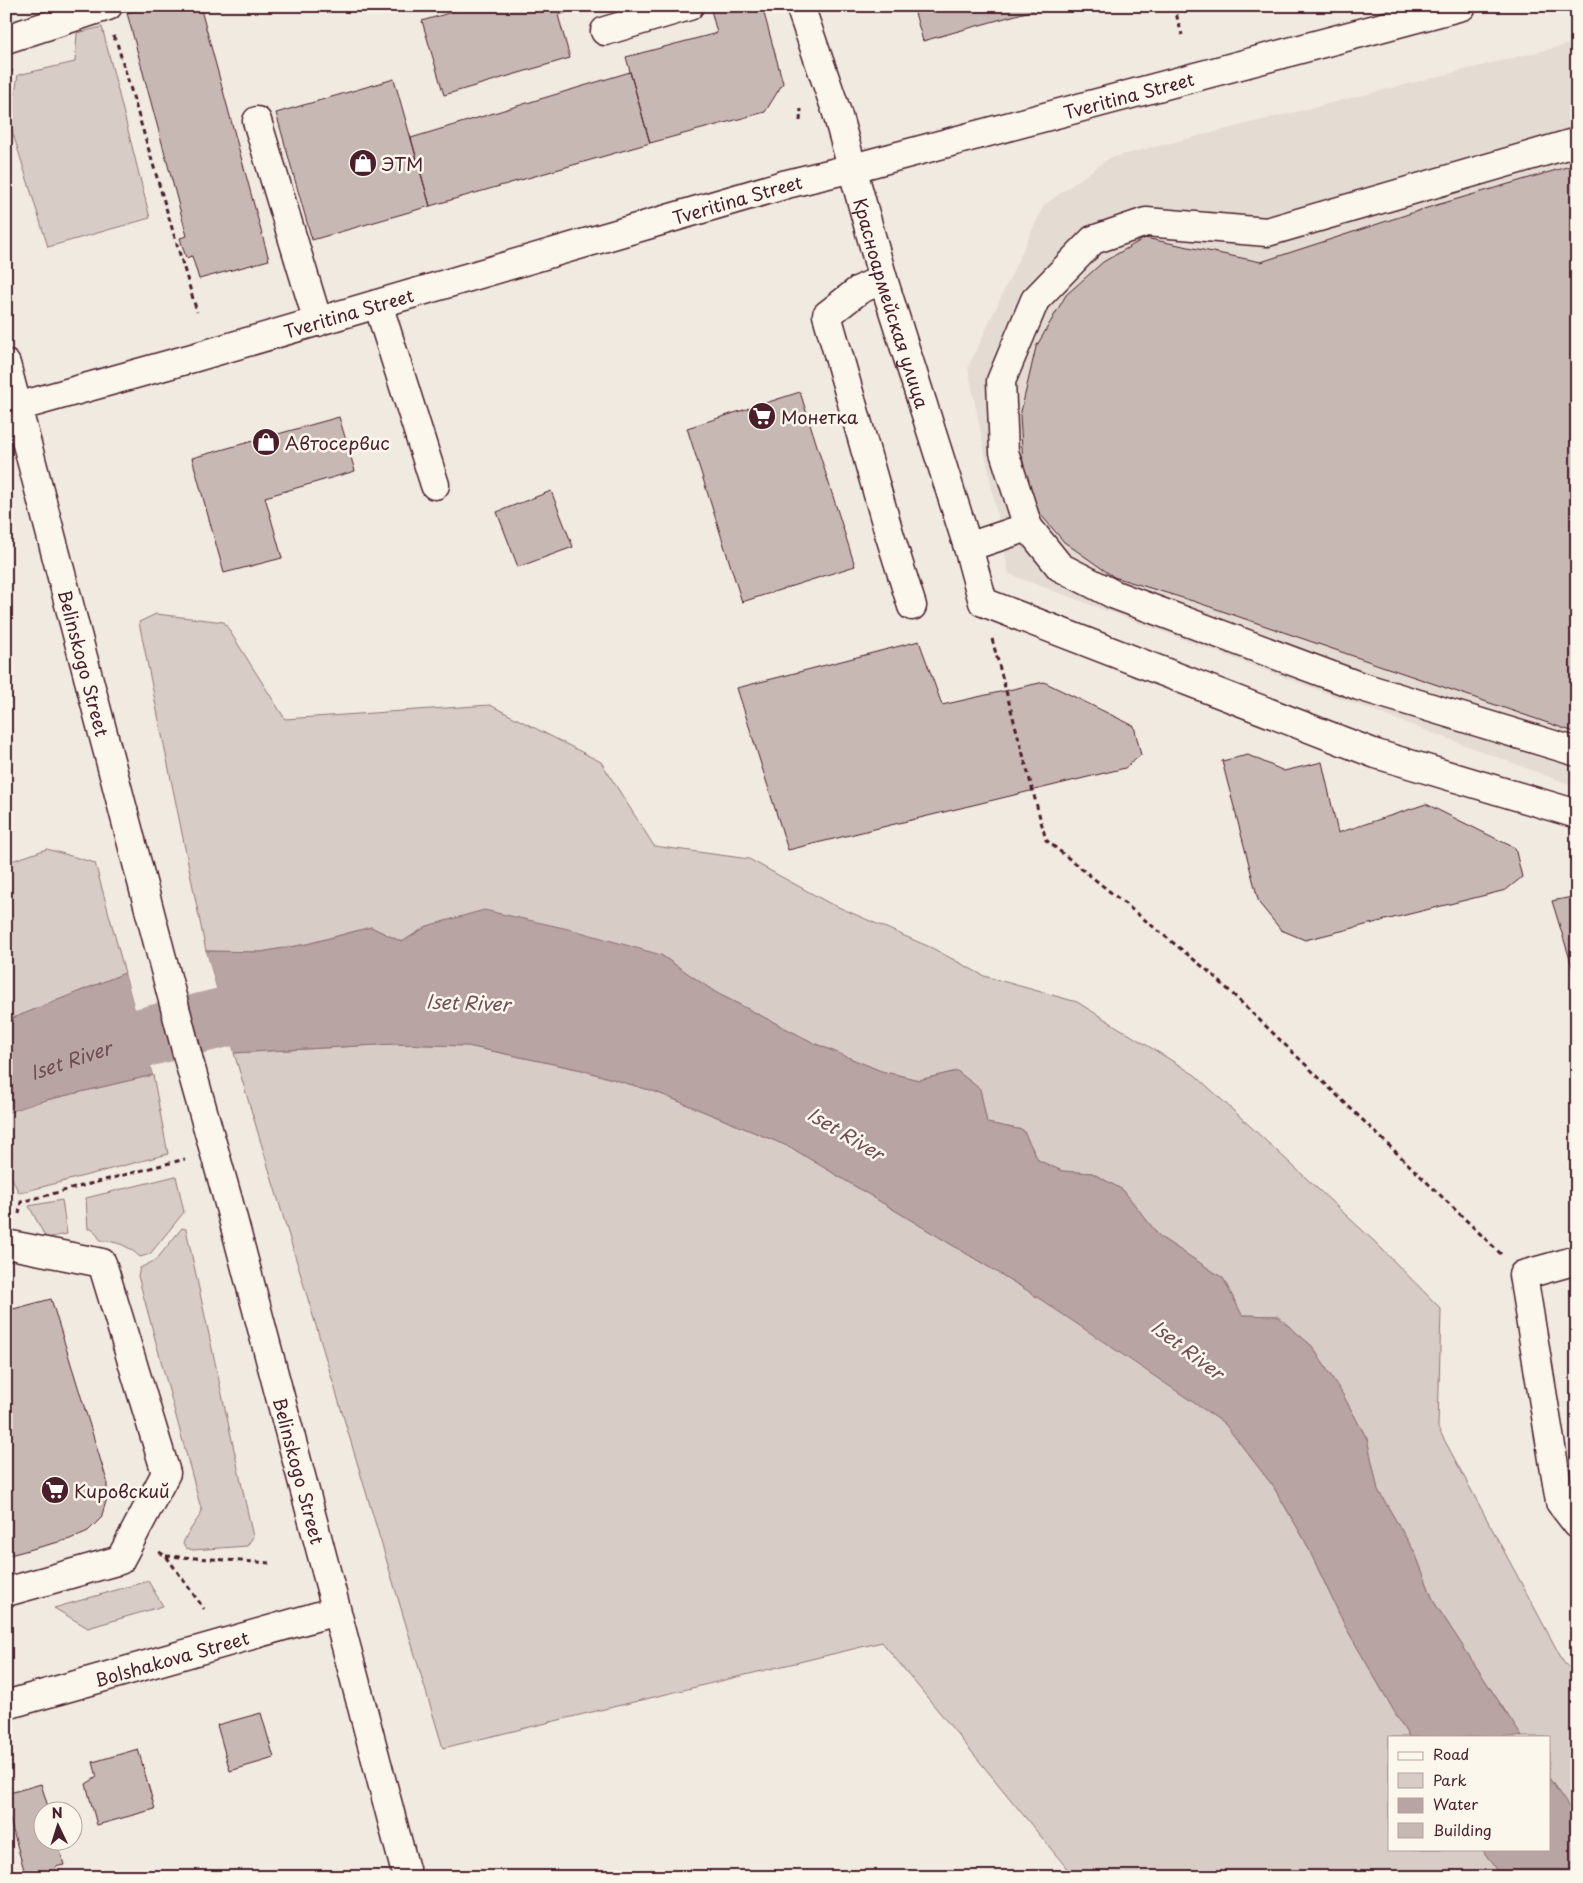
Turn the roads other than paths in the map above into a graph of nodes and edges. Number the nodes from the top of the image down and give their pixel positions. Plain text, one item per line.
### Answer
1 (690, 6) edge
2 (800, 6) edge
3 (1462, 6) edge
4 (103, 8) edge
5 (605, 32) dead end
6 (6, 39) edge
7 (257, 121) dead end
8 (1577, 142) edge
9 (853, 168) junction
10 (883, 279) junction
11 (378, 304) junction
12 (318, 322) junction
13 (6, 364) edge
14 (12, 408) edge
15 (435, 485) dead end
16 (1028, 527) junction
17 (968, 547) junction
18 (912, 606) dead end
19 (1577, 752) edge
20 (1577, 814) edge
21 (9, 1246) edge
22 (1577, 1260) edge
23 (1577, 1524) edge
24 (6, 1592) edge
25 (336, 1611) junction
26 (6, 1705) edge
27 (408, 1877) edge

1 - 5 street
2 - 9 street, Красноармейская улица
3 - 9 street, Tveritina Street
4 - 6 street
7 - 12 street
8 - 16 street
9 - 10 street, Красноармейская улица
9 - 11 street, Tveritina Street
10 - 17 street, Красноармейская улица
10 - 18 street
11 - 12 street, Tveritina Street
11 - 15 street
12 - 14 street, Tveritina Street
13 - 14 street, Belinskogo Street
14 - 25 street, Belinskogo Street
16 - 17 street
16 - 19 street
17 - 20 street, Красноармейская улица
21 - 24 street
22 - 23 street
25 - 26 street, Bolshakova Street
25 - 27 street, Belinskogo Street

